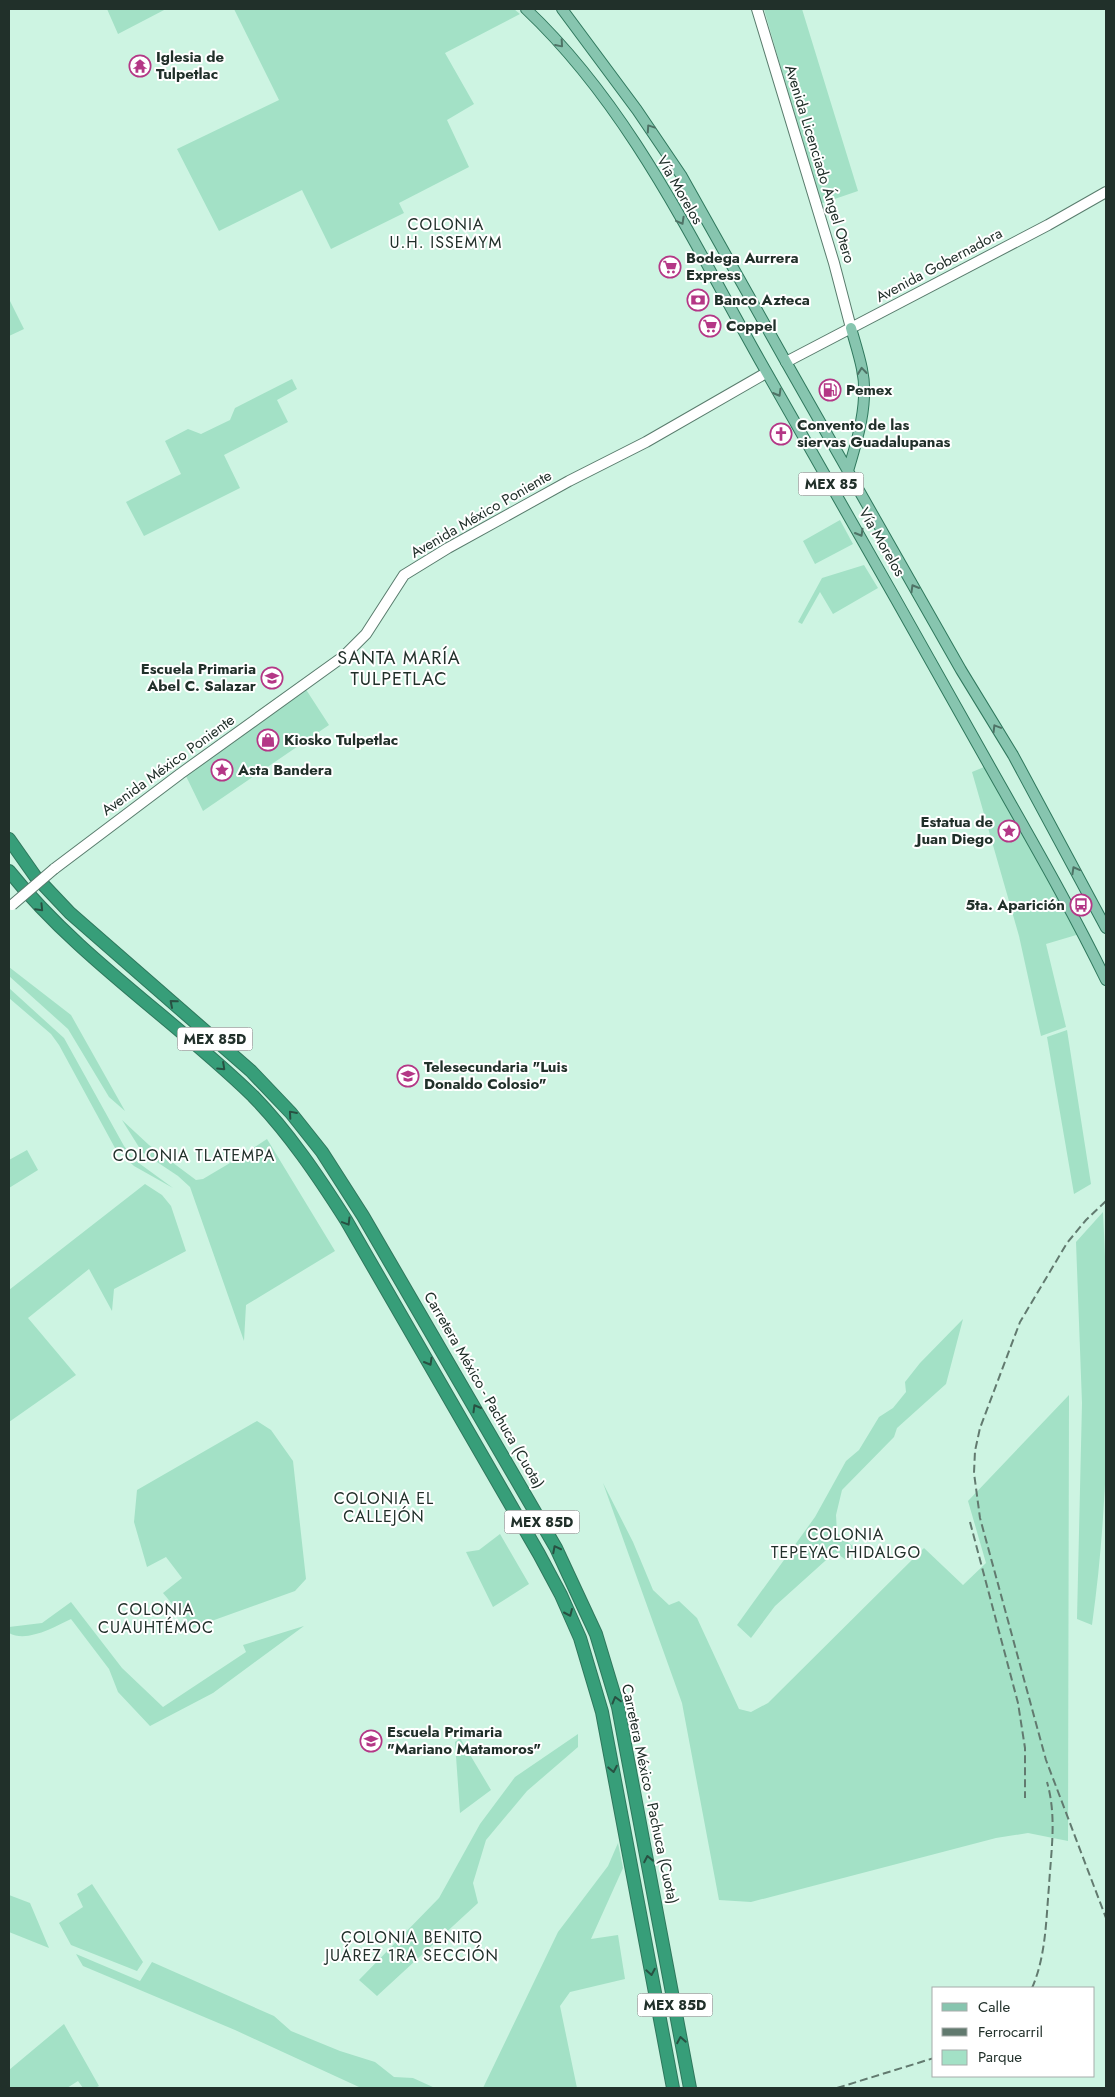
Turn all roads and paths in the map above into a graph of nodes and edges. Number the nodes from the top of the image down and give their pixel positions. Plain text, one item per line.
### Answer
1 (526, 9) edge
2 (562, 9) edge
3 (757, 9) edge
4 (1106, 192) edge
5 (851, 328) junction
6 (786, 362) junction
7 (766, 372) junction
8 (848, 470) junction
9 (9, 839) edge
10 (9, 871) edge
11 (12, 905) dead end
12 (1106, 928) edge
13 (1106, 980) edge
14 (673, 2088) edge
15 (690, 2088) edge

1 -> 7 main road, Vía Morelos / MEX 85
6 -> 2 main road, Vía Morelos / MEX 85
3 - 5 main road, Avenida Licenciado Ángel Otero
4 - 5 main road, Avenida Gobernadora
5 - 6 main road, Avenida Gobernadora
8 -> 5 main road
6 - 8 main road, Vía Morelos / MEX 85
7 - 11 main road, Avenida México Poniente, bridge
7 -> 13 main road, Vía Morelos / MEX 85
12 -> 8 main road, Vía Morelos / MEX 85
15 -> 9 highway, Carretera México - Pachuca (Cuota) / MEX 85D
10 -> 14 highway, Carretera México - Pachuca (Cuota) / MEX 85D

